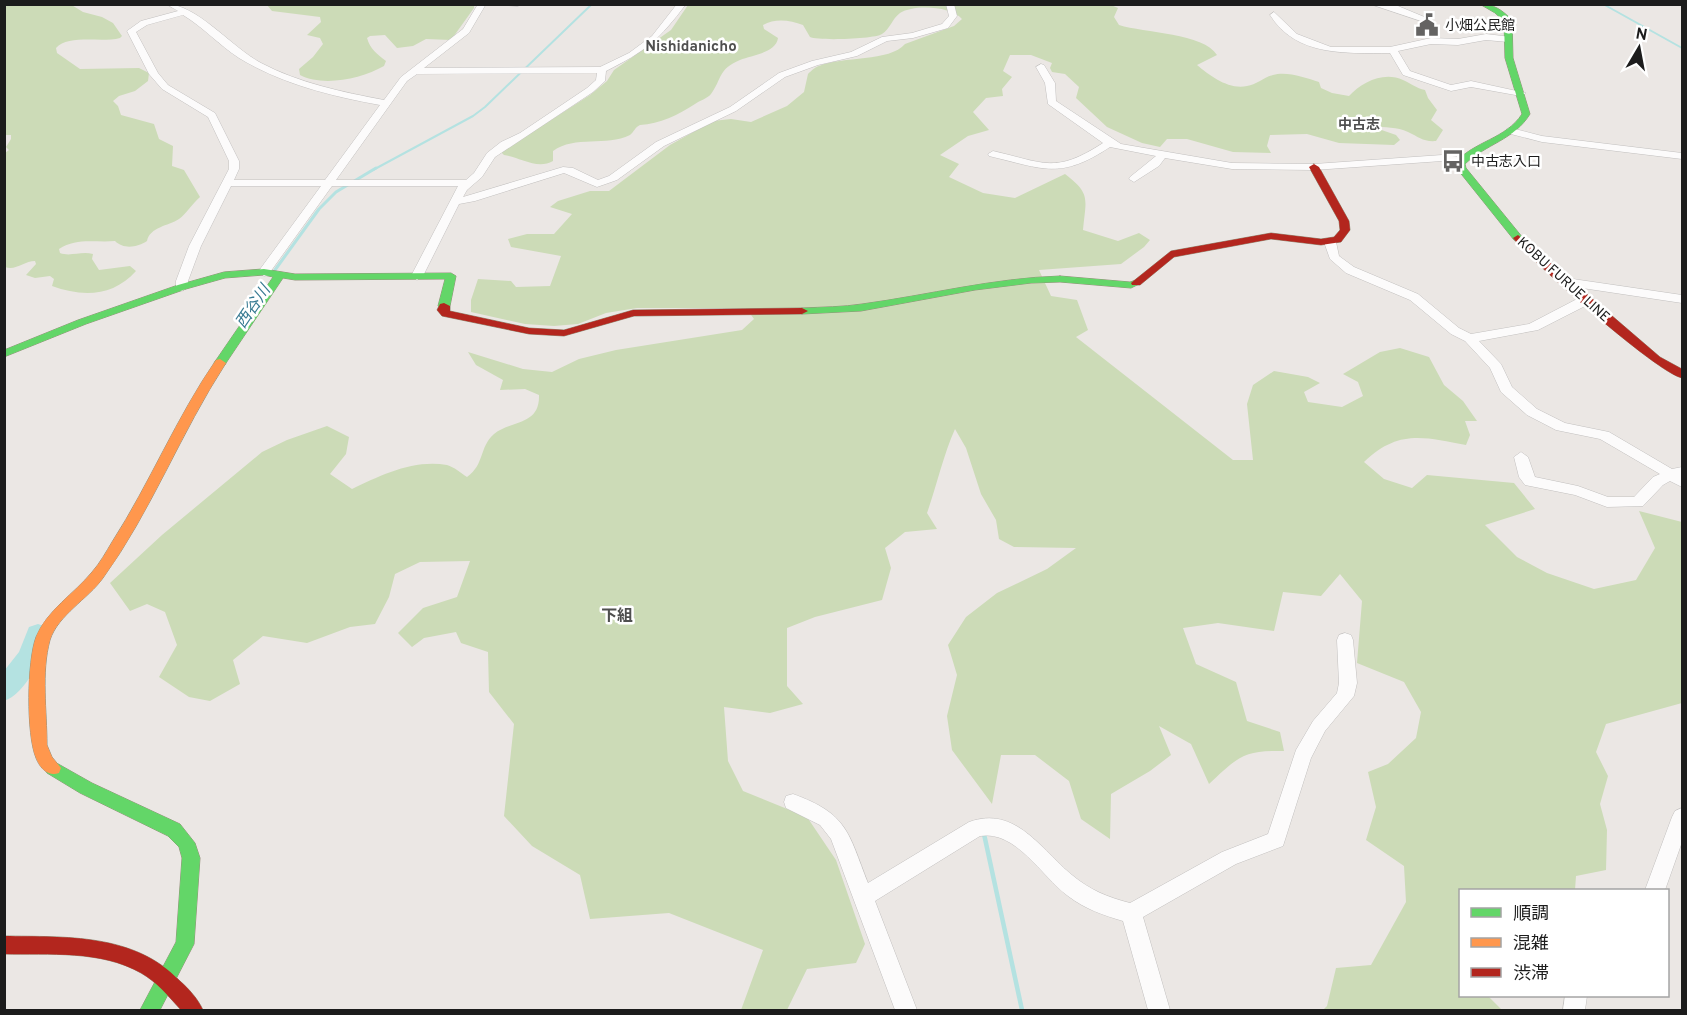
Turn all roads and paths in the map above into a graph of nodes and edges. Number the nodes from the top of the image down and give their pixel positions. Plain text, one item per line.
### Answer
1 (170, 4) edge
2 (482, 4) edge
3 (494, 4) edge
4 (519, 4) edge
5 (682, 4) edge
6 (950, 4) edge
7 (1374, 4) edge
8 (1483, 4) edge
9 (187, 11) junction
10 (1274, 15) dead end
11 (1508, 39) junction
12 (1444, 40) junction
13 (1393, 50) junction
14 (1041, 67) dead end
15 (602, 70) junction
16 (413, 71) junction
17 (1521, 93) junction
18 (386, 103) junction
19 (1511, 131) junction
20 (1108, 143) junction
21 (993, 154) dead end
22 (1163, 154) junction
23 (1683, 156) edge
24 (1462, 160) junction
25 (1314, 166) junction
26 (1134, 179) dead end
27 (329, 182) junction
28 (228, 183) junction
29 (467, 183) junction
30 (456, 201) junction
31 (1330, 242) junction
32 (264, 272) junction
33 (279, 276) junction
34 (417, 276) junction
35 (1566, 282) junction
36 (182, 287) junction
37 (1683, 298) edge
38 (1587, 300) junction
39 (1468, 338) junction
40 (4, 354) edge
41 (1683, 374) edge
42 (1521, 457) dead end
43 (1679, 475) edge
44 (1345, 640) dead end
45 (793, 802) dead end
46 (1683, 817) edge
47 (1656, 889) edge
48 (864, 896) junction
49 (1131, 913) junction
50 (4, 945) edge
51 (164, 980) junction
52 (150, 1011) edge
53 (193, 1011) edge
54 (906, 1011) edge
55 (1160, 1011) edge

1 - 9 street
2 - 16 street
3 - 4 street
5 - 15 street
6 - 30 street
7 - 12 street
8 - 11 street
9 - 18 street
9 - 28 street
10 - 13 street
11 - 12 street
11 - 17 street
12 - 13 street
13 - 17 street
14 - 20 street
15 - 16 street
15 - 29 street
16 - 18 street
17 - 19 street
18 - 27 street
19 - 23 street
19 - 24 street
20 - 21 street
20 - 22 street
22 - 25 street
22 - 26 street
24 - 25 street
24 - 35 street, KOBU FURUE LINE
25 - 31 street
27 - 28 street
27 - 29 street
27 - 32 street
28 - 36 street
29 - 30 street
30 - 34 street
31 - 34 street
31 - 39 street
32 - 33 street
32 - 36 street
33 - 34 street
33 - 51 street
35 - 37 street
35 - 38 street, KOBU FURUE LINE
36 - 40 street
38 - 39 street
38 - 41 street, KOBU FURUE LINE
39 - 43 street
42 - 43 street
44 - 49 street
45 - 48 street
46 - 47 street
48 - 49 street
48 - 54 street
49 - 55 street
50 - 51 street
51 - 52 street
51 - 53 street

